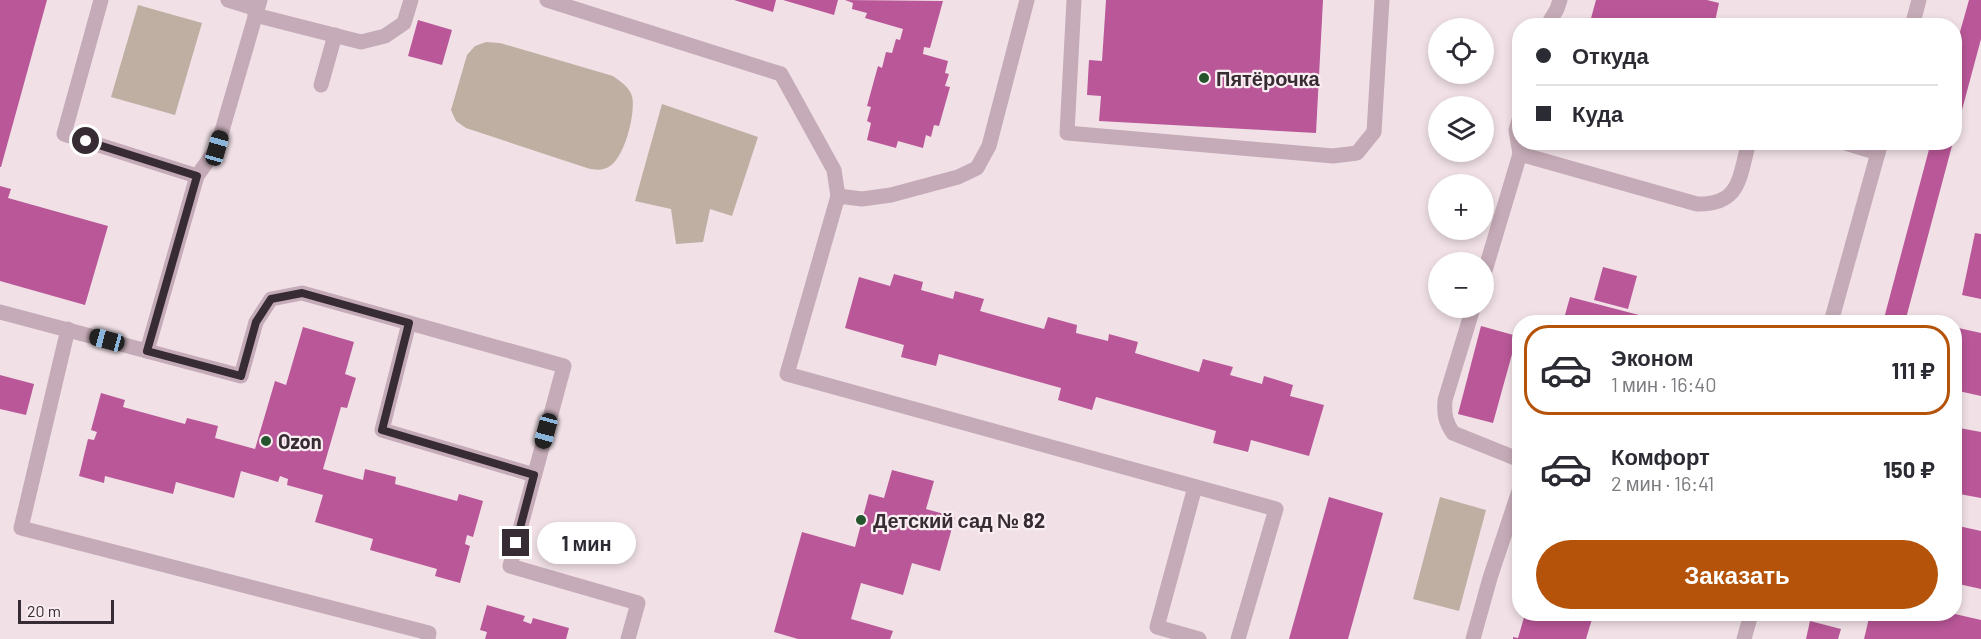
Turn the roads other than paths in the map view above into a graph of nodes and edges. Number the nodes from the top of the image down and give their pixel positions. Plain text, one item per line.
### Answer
1 (101, 0) edge
2 (228, 0) edge
3 (411, 0) edge
4 (547, 0) edge
5 (1027, 0) edge
6 (1074, 0) edge
7 (1382, 0) edge
8 (1560, 0) edge
9 (1919, 0) edge
10 (257, 8) edge
11 (1552, 18) edge
12 (1914, 18) edge
13 (335, 35) junction
14 (321, 85) dead end
15 (1519, 150) edge
16 (1747, 150) edge
17 (1879, 150) edge
18 (1520, 154) junction
19 (197, 176) junction
20 (838, 196) junction
21 (1491, 252) edge
22 (0, 312) edge
23 (1834, 315) edge
24 (1470, 318) edge
25 (409, 323) junction
26 (68, 329) junction
27 (147, 351) junction
28 (1512, 457) edge
29 (534, 475) junction
30 (1195, 487) junction
31 (1512, 512) edge
32 (1749, 621) edge
33 (428, 639) edge
34 (628, 639) edge
35 (1199, 639) edge
36 (1238, 639) edge
37 (1473, 639) edge
38 (1744, 639) edge

1 - 19 street
2 - 10 street
3 - 13 street
4 - 20 street
5 - 20 street
6 - 7 street
8 - 11 street
9 - 12 street
10 - 13 street
10 - 19 street
13 - 14 street
15 - 18 street
16 - 18 street
17 - 23 street
18 - 21 street
19 - 27 street
20 - 30 street
22 - 26 street
24 - 28 street
25 - 27 street
25 - 29 street
25 - 29 street
26 - 27 street
26 - 33 street
29 - 34 street
30 - 35 street
30 - 36 street
31 - 37 street
32 - 38 street

